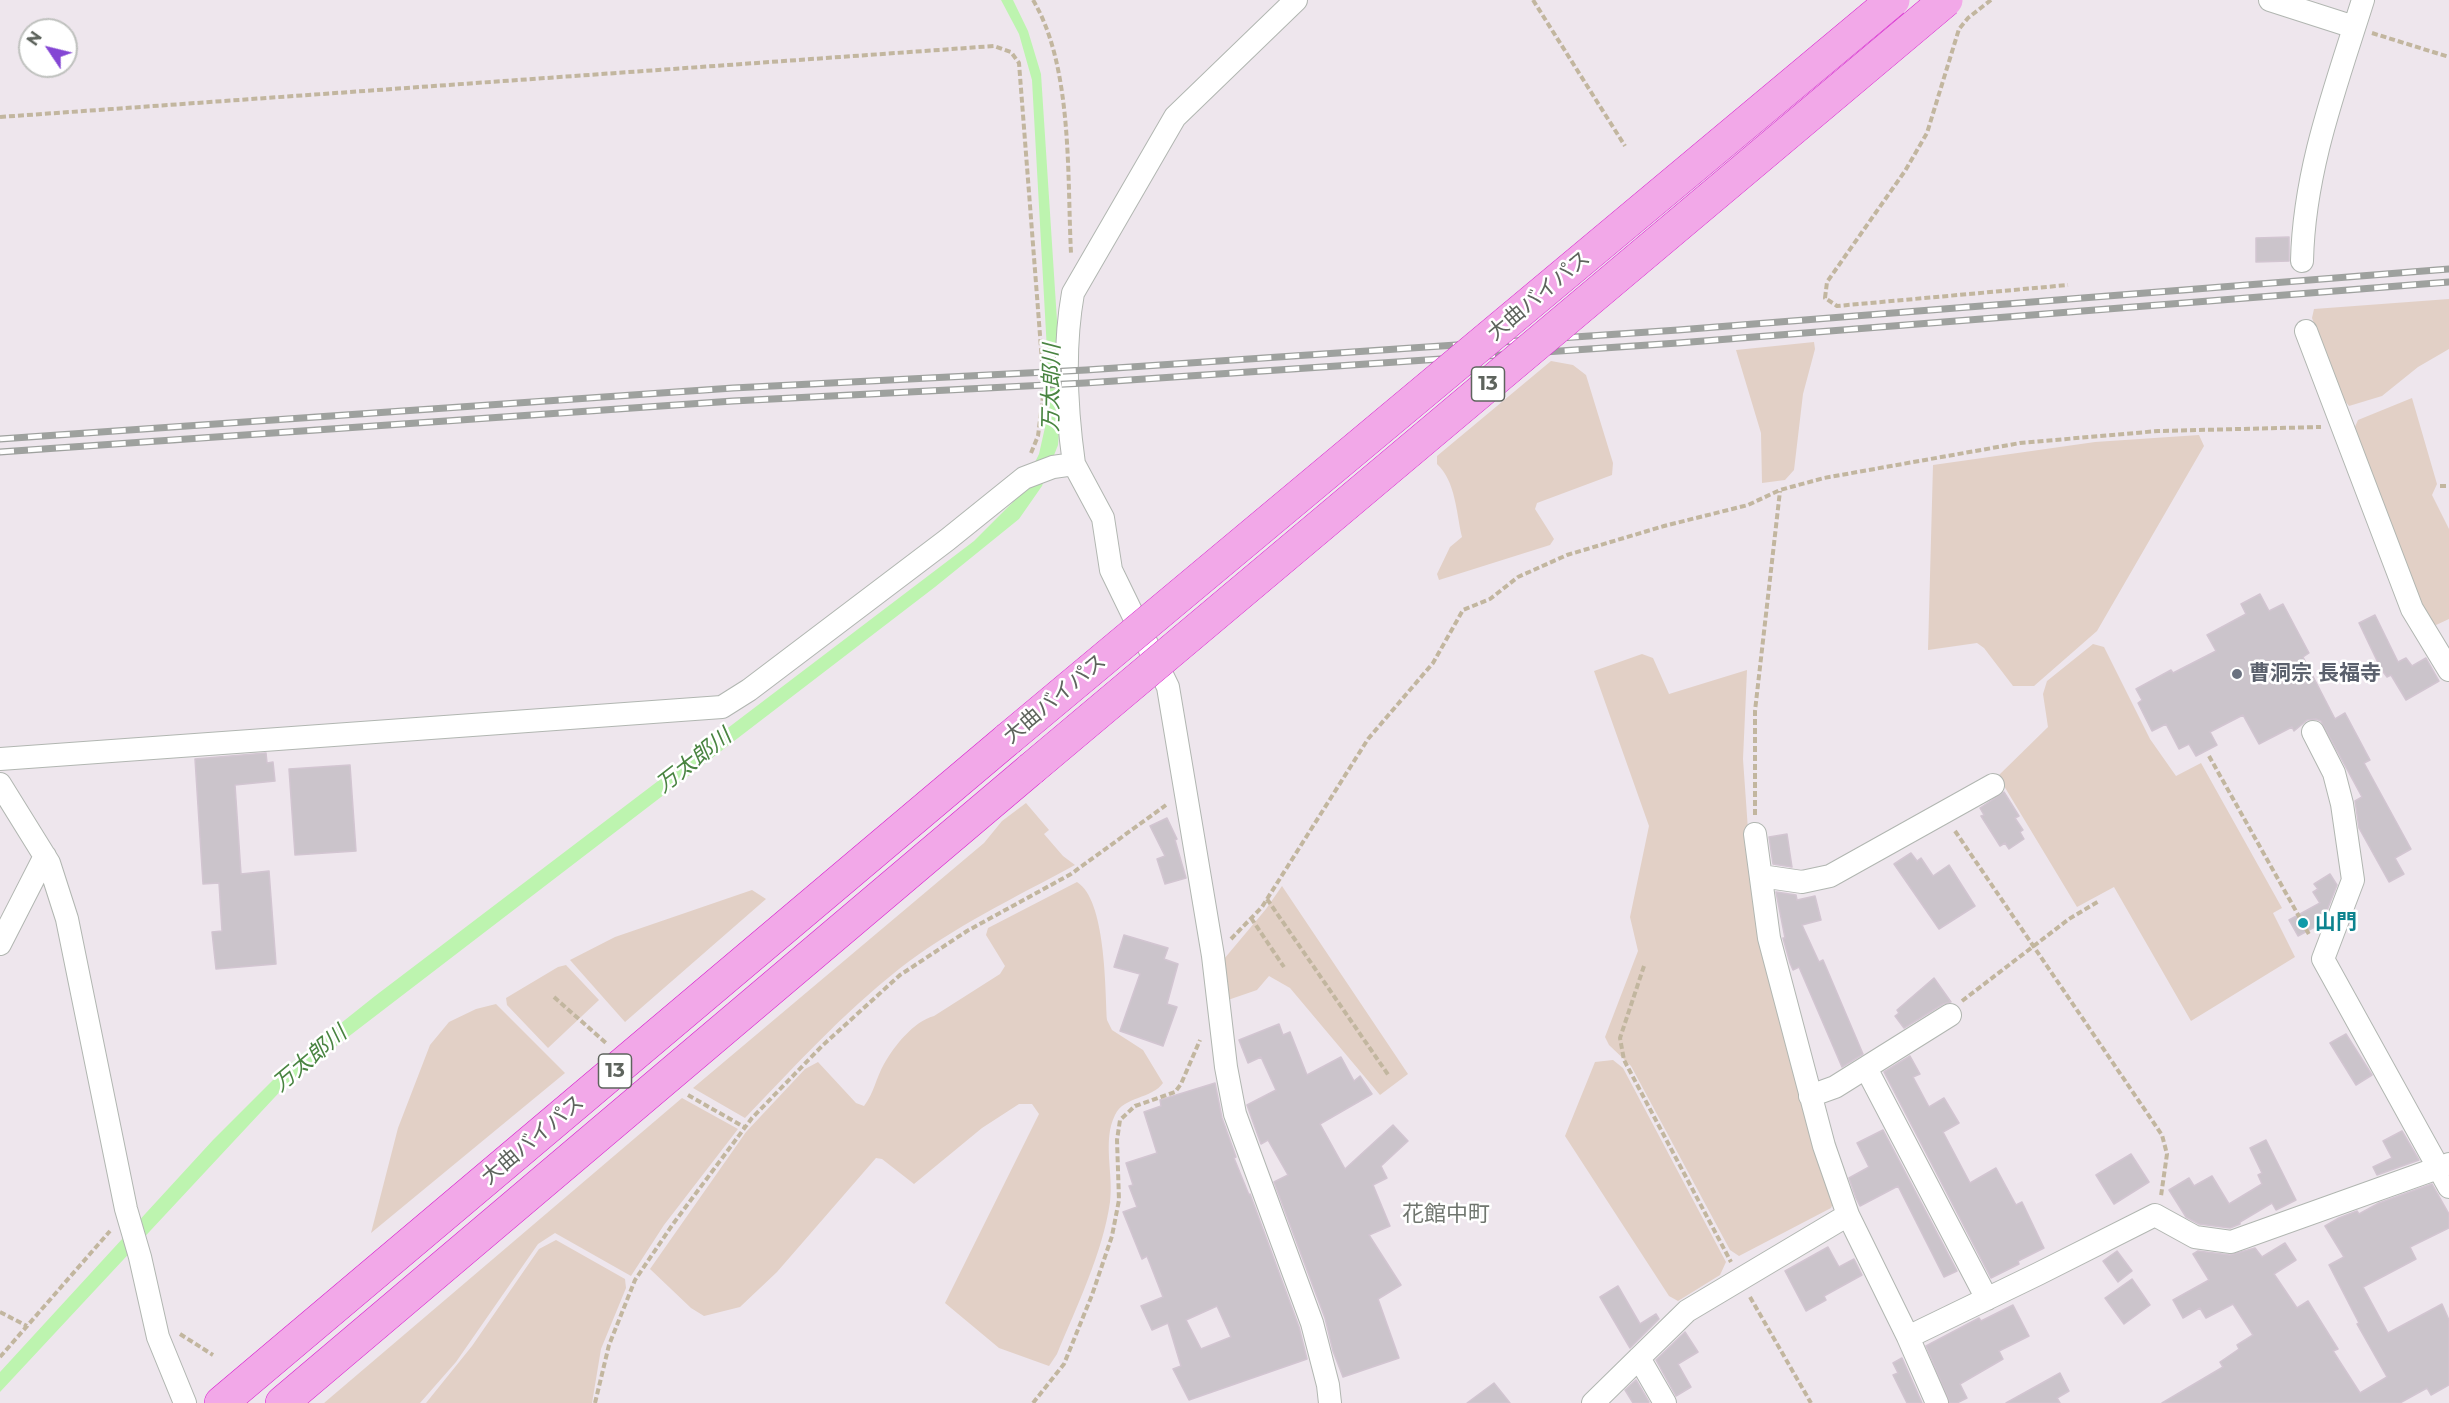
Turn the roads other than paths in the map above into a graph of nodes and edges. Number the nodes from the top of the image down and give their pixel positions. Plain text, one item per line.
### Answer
1 (1296, 0) edge
2 (1893, 0) edge
3 (1946, 0) edge
4 (2270, 0) edge
5 (2363, 0) edge
6 (2355, 27) junction
7 (2302, 261) dead end
8 (2306, 330) dead end
9 (1064, 465) junction
10 (2449, 670) edge
11 (2313, 732) dead end
12 (0, 759) edge
13 (0, 784) edge
14 (1993, 785) dead end
15 (1755, 834) road end
16 (45, 856) junction
17 (1761, 876) junction
18 (1, 941) edge
19 (1950, 1015) road end
20 (1866, 1068) junction
21 (1810, 1096) junction
22 (2446, 1173) edge
23 (1848, 1215) junction
24 (1987, 1299) junction
25 (1908, 1336) junction
26 (1639, 1358) junction
27 (185, 1403) edge
28 (221, 1403) edge
29 (282, 1403) edge
30 (1330, 1403) edge
31 (1593, 1403) edge
32 (1665, 1403) edge
33 (1937, 1403) edge

1 - 9 street
2 - 28 highway, 大曲バイパス / 13, bridge
3 - 29 highway, 大曲バイパス / 13, bridge
4 - 6 street
5 - 6 street
6 - 7 street
8 - 10 street
9 - 12 street
9 - 30 street
11 - 22 street
13 - 16 street
14 - 17 street
15 - 17 street
16 - 18 street
16 - 27 street
17 - 21 street
19 - 20 street
20 - 21 street
20 - 24 street
21 - 23 street
22 - 24 street
23 - 25 street
23 - 26 street
24 - 25 street
25 - 33 street
26 - 31 street
26 - 32 street

